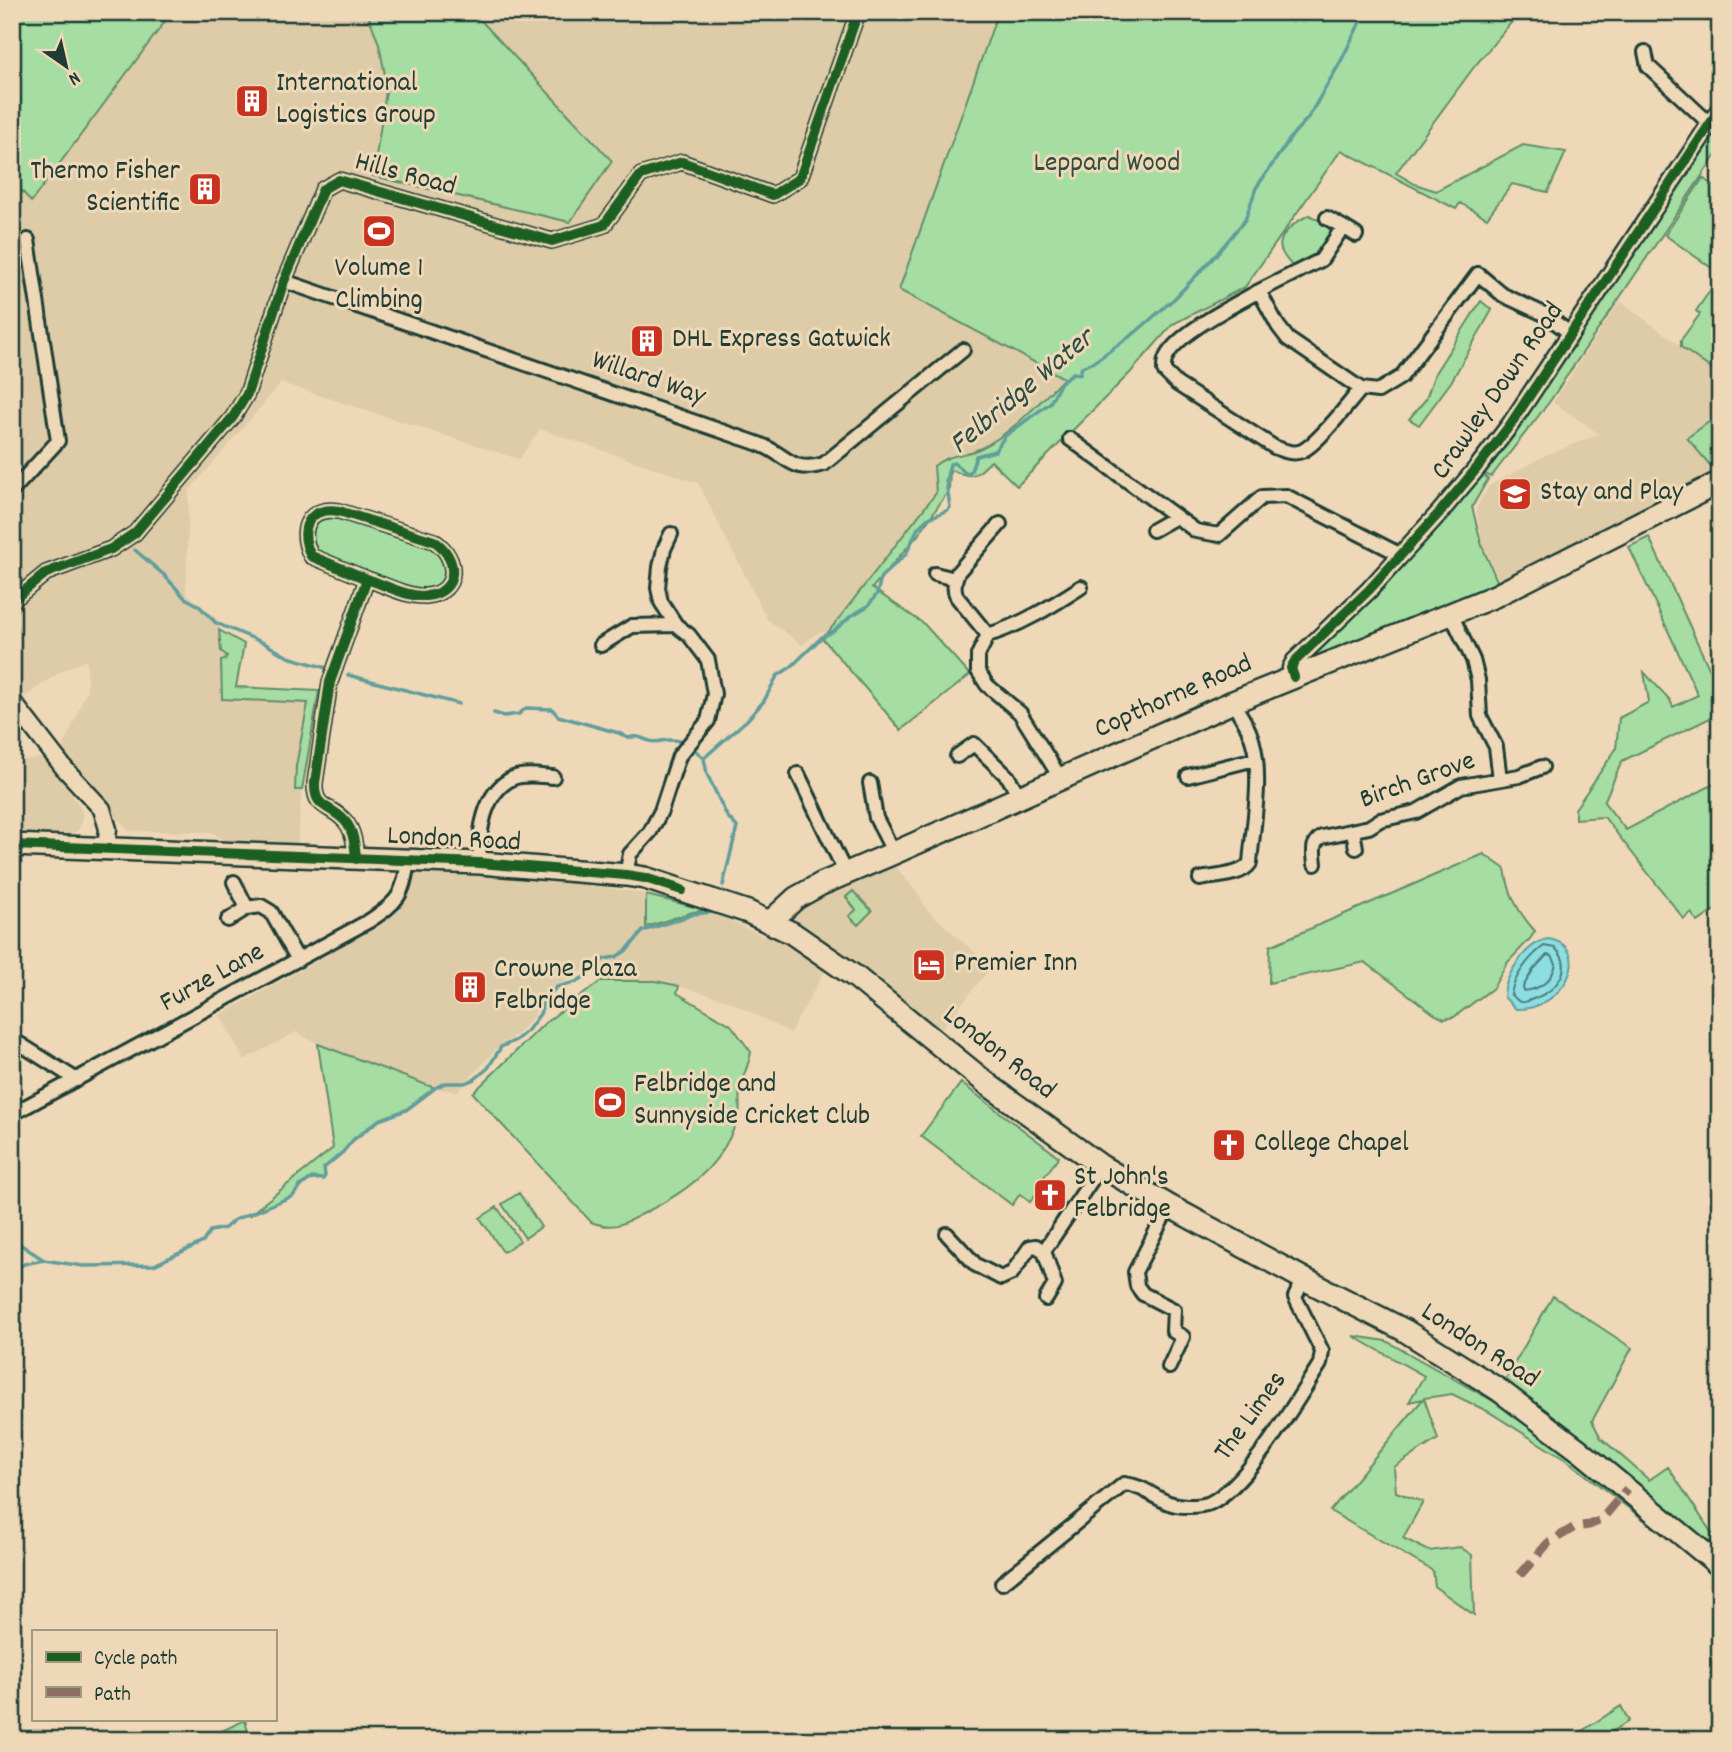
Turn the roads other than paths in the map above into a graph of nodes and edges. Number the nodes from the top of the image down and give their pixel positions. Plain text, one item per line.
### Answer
1 (858, 12) edge
2 (1645, 52) dead end
3 (1720, 109) edge
4 (1709, 123) junction
5 (1327, 218) dead end
6 (1343, 227) junction
7 (1356, 234) dead end
8 (28, 240) dead end
9 (284, 281) junction
10 (1259, 291) junction
11 (1570, 332) junction
12 (962, 350) dead end
13 (1362, 389) junction
14 (1070, 439) dead end
15 (1720, 482) edge
16 (12, 492) edge
17 (1176, 517) junction
18 (1000, 524) dead end
19 (1153, 530) dead end
20 (671, 534) dead end
21 (1401, 555) junction
22 (936, 574) dead end
23 (367, 579) junction
24 (955, 579) junction
25 (1081, 587) dead end
26 (12, 601) edge
27 (1451, 614) junction
28 (676, 625) junction
29 (988, 635) junction
30 (601, 645) dead end
31 (1294, 677) junction
32 (12, 701) edge
33 (1233, 702) junction
34 (957, 756) dead end
35 (1255, 759) junction
36 (1542, 766) dead end
37 (798, 774) dead end
38 (553, 776) dead end
39 (1188, 776) dead end
40 (1061, 779) junction
41 (1500, 779) junction
42 (870, 783) dead end
43 (1020, 797) junction
44 (1353, 831) junction
45 (12, 845) edge
46 (106, 848) junction
47 (1356, 848) dead end
48 (894, 853) junction
49 (356, 859) junction
50 (408, 861) junction
51 (480, 863) junction
52 (1315, 864) dead end
53 (845, 872) junction
54 (625, 875) junction
55 (1199, 879) dead end
56 (234, 882) dead end
57 (247, 908) junction
58 (228, 920) dead end
59 (771, 921) junction
60 (298, 960) junction
61 (12, 1039) edge
62 (77, 1080) junction
63 (12, 1114) edge
64 (1101, 1166) junction
65 (1169, 1206) junction
66 (947, 1234) dead end
67 (1044, 1251) junction
68 (1304, 1279) junction
69 (1046, 1299) dead end
70 (1169, 1367) dead end
71 (1720, 1566) edge
72 (1002, 1583) dead end

1 - 9 street, Hills Road
2 - 4 street
3 - 4 street, Crawley Down Road
4 - 11 street, Crawley Down Road
5 - 6 street
6 - 7 street
6 - 10 street
8 - 16 street
9 - 12 street, Willard Way
9 - 26 street, Hills Road
10 - 13 street
10 - 13 street
11 - 13 street
11 - 21 street, Crawley Down Road
14 - 17 street
15 - 27 highway, Copthorne Road
17 - 19 street
17 - 21 street
18 - 24 street
20 - 28 street
21 - 31 street, Crawley Down Road
22 - 24 street
23 - 23 street
23 - 49 street
24 - 29 street
25 - 29 street
27 - 31 highway, Copthorne Road
27 - 41 street, Birch Grove
28 - 30 street
28 - 54 street
29 - 40 street
31 - 33 highway, Copthorne Road
32 - 46 street
33 - 35 street
33 - 40 highway, Copthorne Road
34 - 43 street
35 - 39 street
35 - 55 street
36 - 41 street, Birch Grove
37 - 53 street
38 - 51 street
40 - 43 highway, Copthorne Road
41 - 44 street, Birch Grove
42 - 48 street
43 - 48 highway, Copthorne Road
44 - 47 street, Birch Grove
44 - 52 street, Birch Grove
45 - 46 highway, London Road
46 - 49 highway, London Road
48 - 53 highway, Copthorne Road
49 - 50 highway, London Road
50 - 51 highway, London Road
50 - 60 street, Furze Lane
51 - 54 highway, London Road
53 - 59 highway, Copthorne Road
54 - 59 highway, London Road
56 - 57 street
57 - 58 street
57 - 60 street
59 - 64 highway, London Road
60 - 62 street, Furze Lane
61 - 62 street
62 - 63 street, Furze Lane
64 - 65 highway, London Road
64 - 67 street
65 - 68 highway, London Road
65 - 70 street
66 - 67 street
67 - 69 street
68 - 71 highway, London Road
68 - 72 street, The Limes

